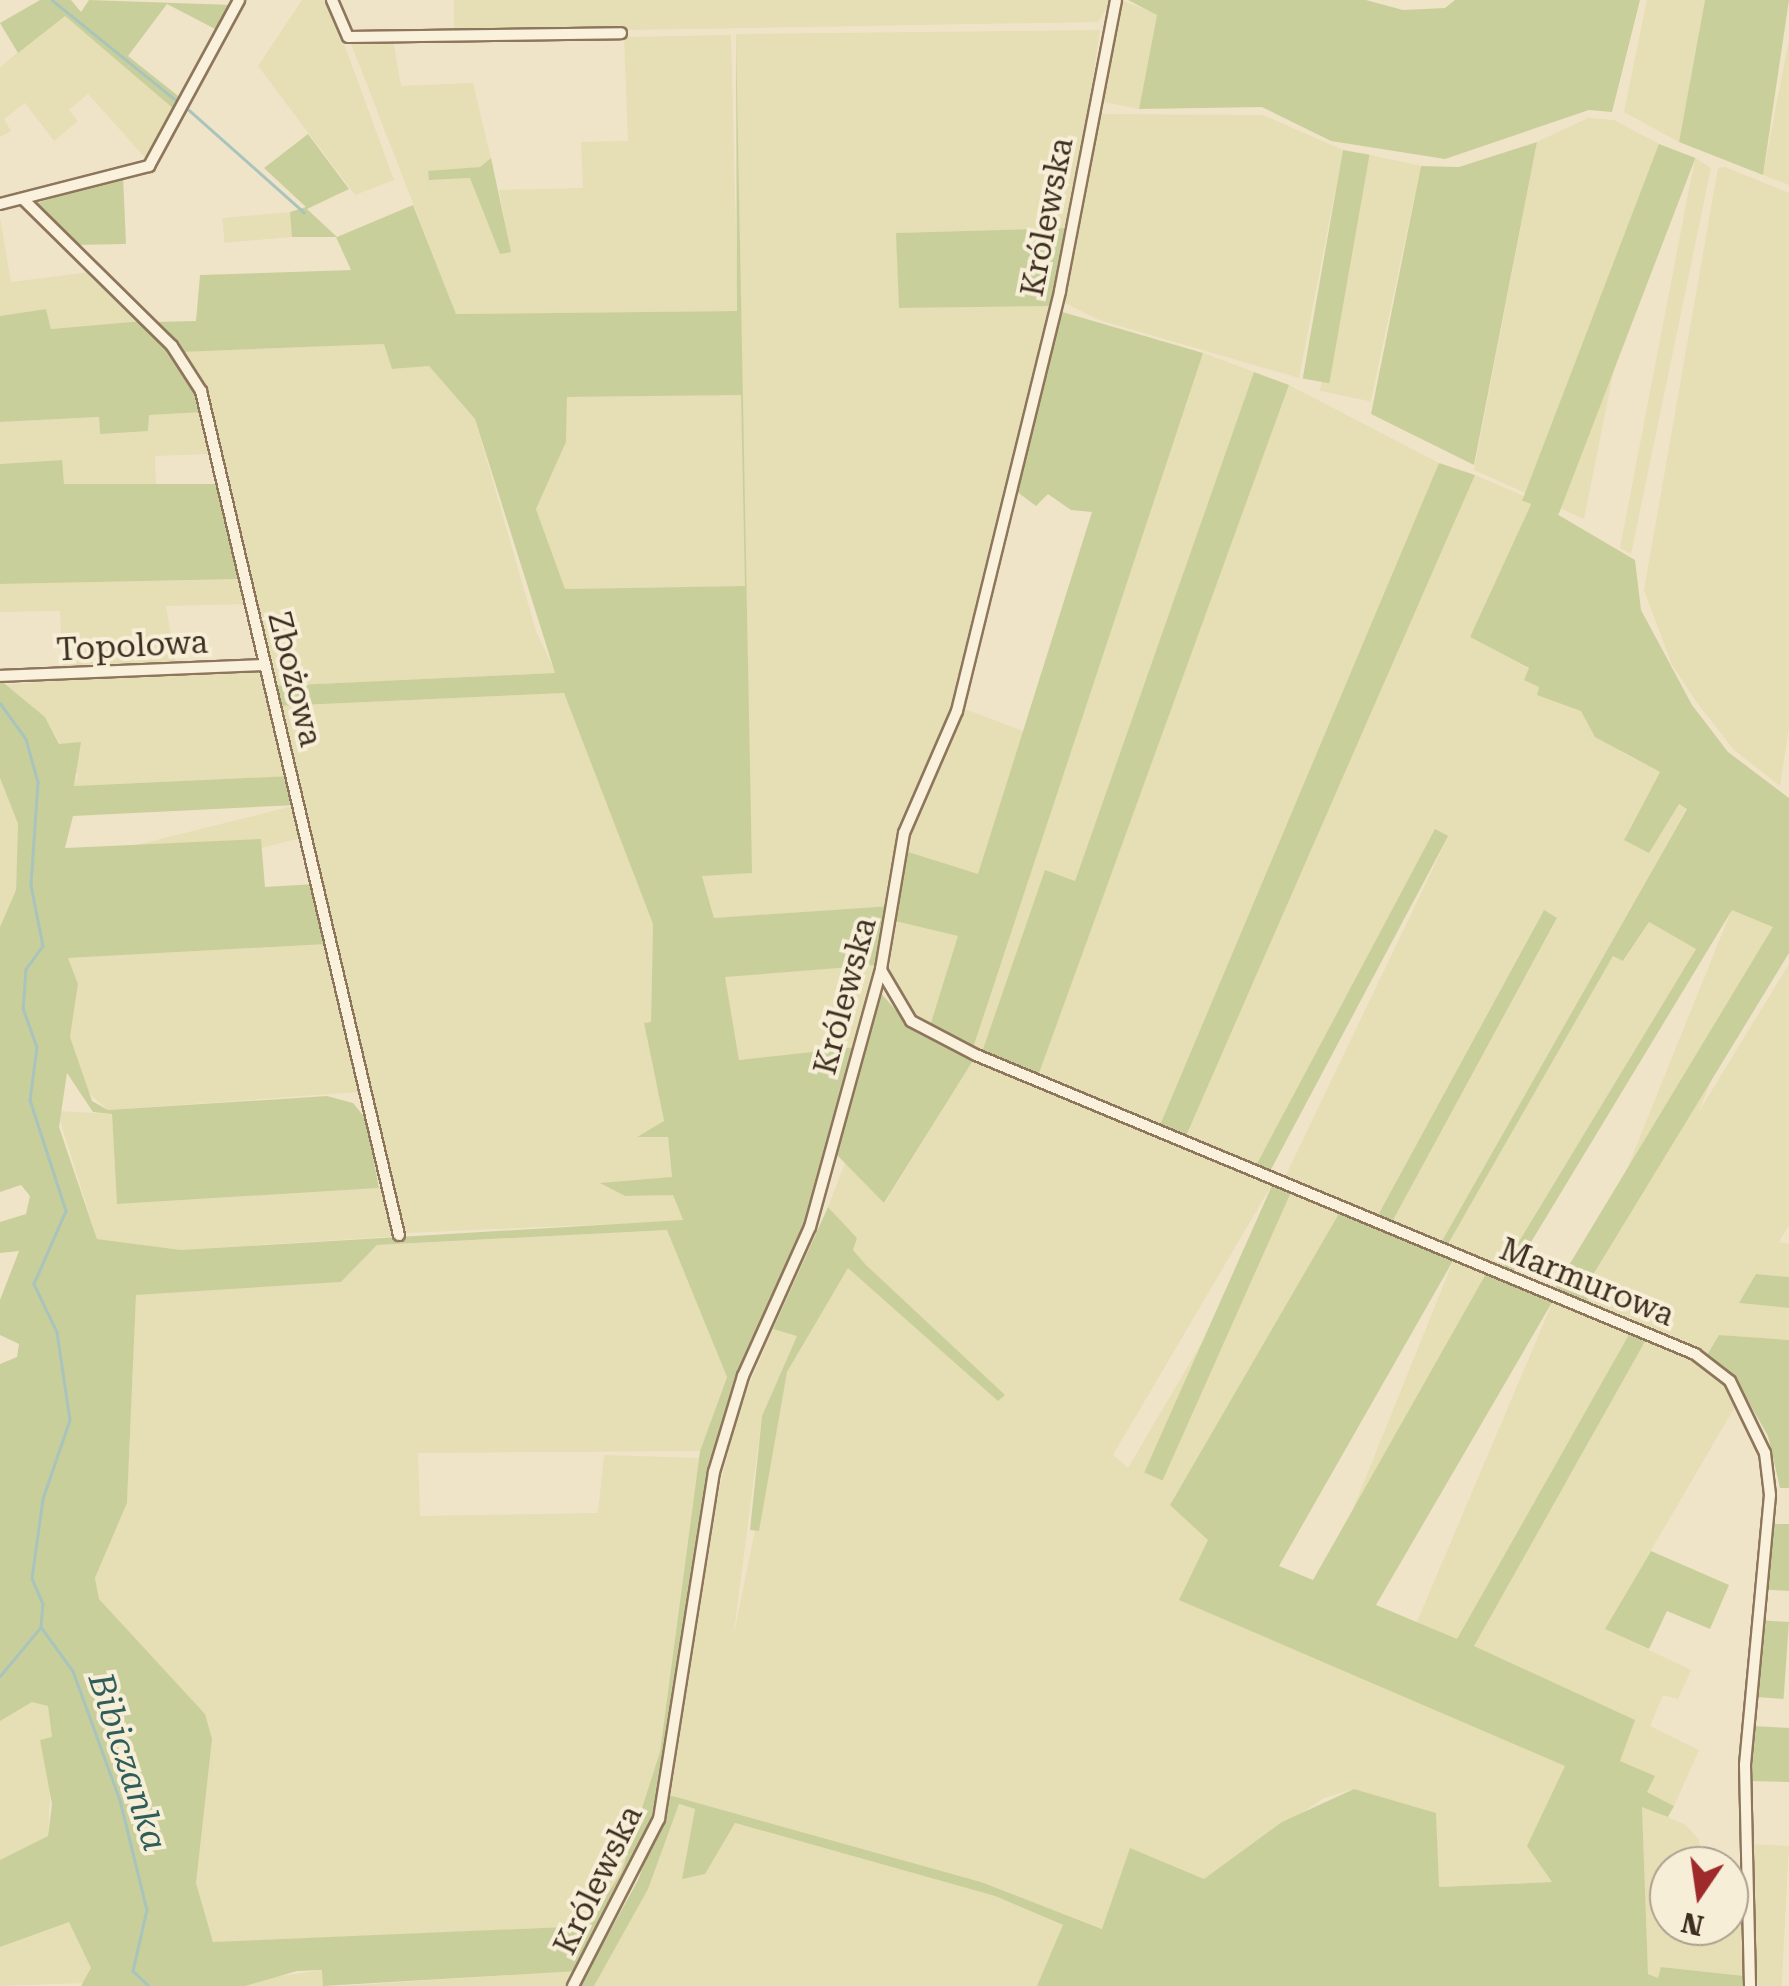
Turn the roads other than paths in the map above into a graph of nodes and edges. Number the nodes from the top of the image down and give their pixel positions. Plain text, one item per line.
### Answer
1 (239, 0) edge
2 (332, 0) edge
3 (1116, 0) edge
4 (621, 34) dead end
5 (24, 200) junction
6 (0, 204) edge
7 (265, 666) junction
8 (0, 676) edge
9 (880, 970) junction
10 (399, 1234) dead end
11 (573, 1986) edge
12 (1750, 1986) edge

1 - 5 street
2 - 4 street
3 - 9 street, Królewska
5 - 6 street
5 - 7 street, Zbożowa
7 - 8 street, Topolowa
7 - 10 street, Zbożowa
9 - 11 street, Królewska
9 - 12 street, Marmurowa

